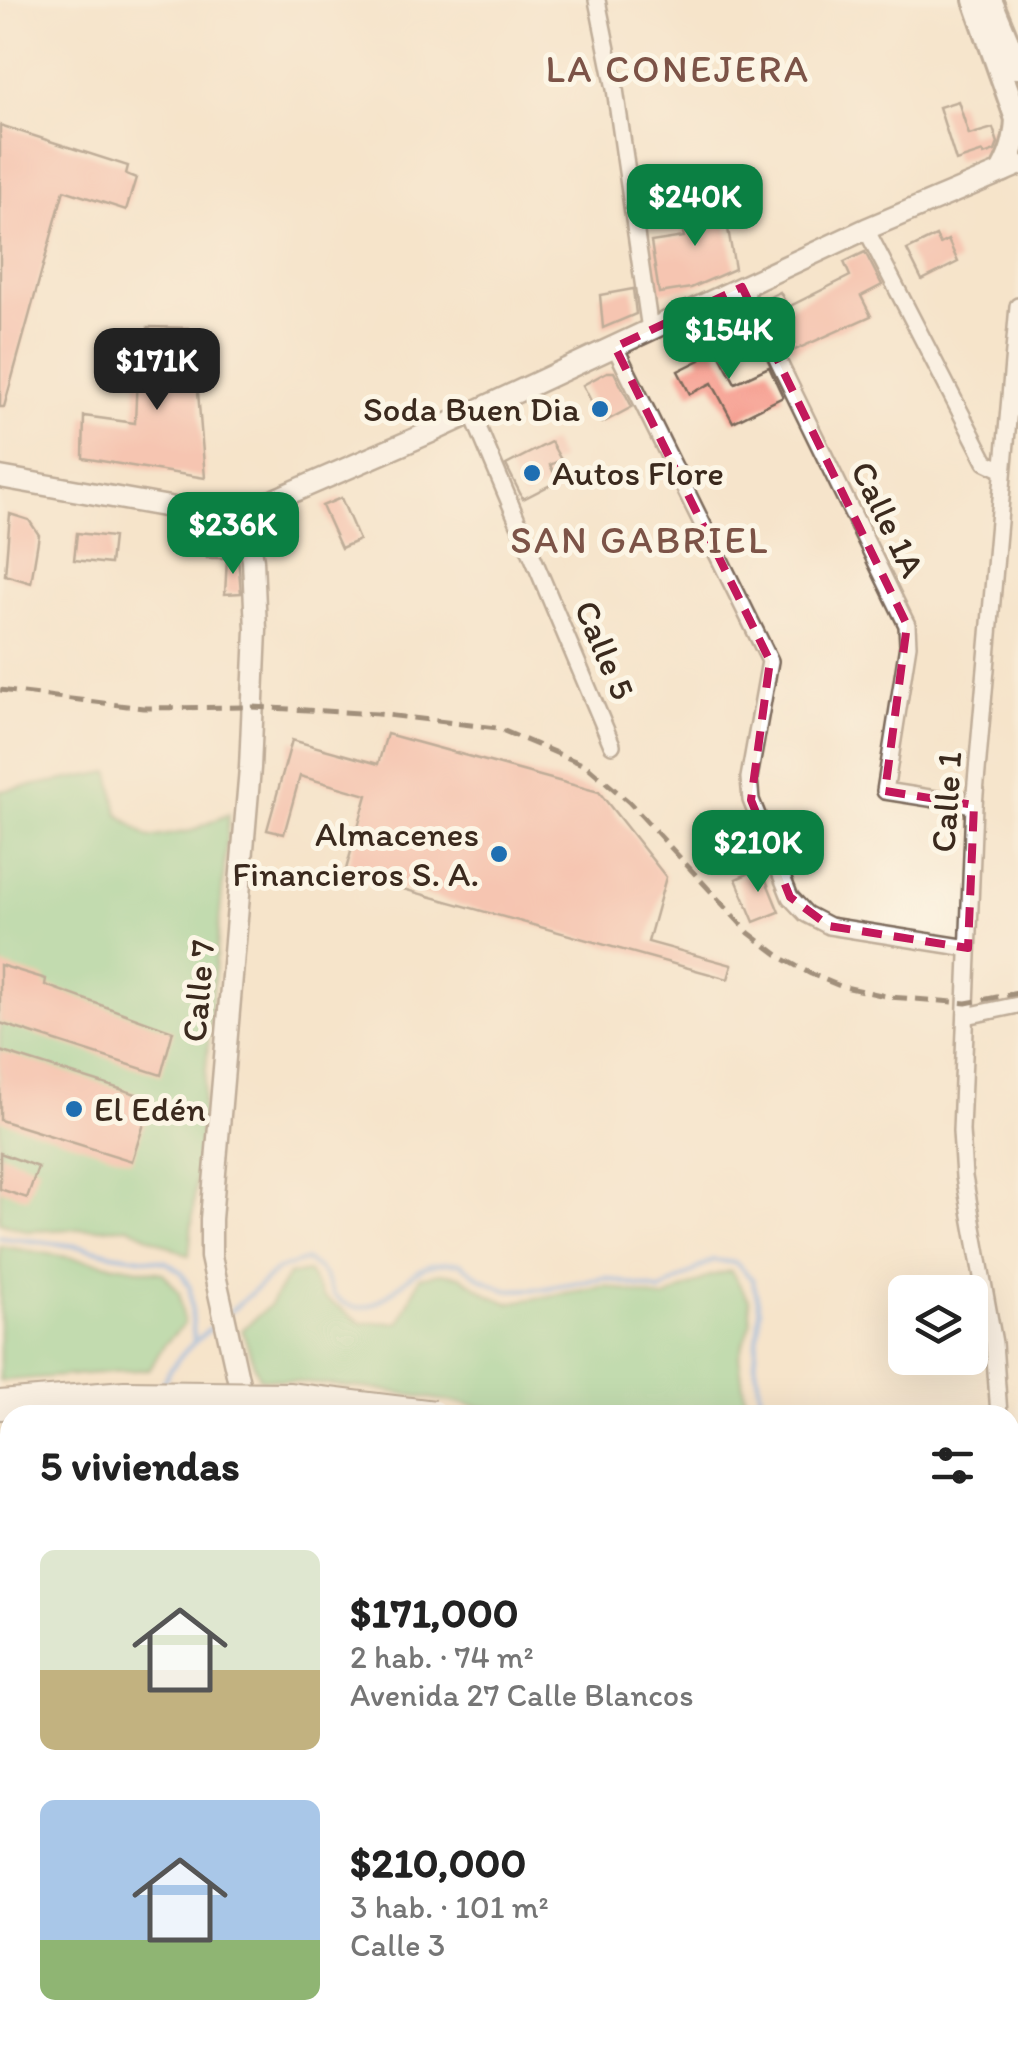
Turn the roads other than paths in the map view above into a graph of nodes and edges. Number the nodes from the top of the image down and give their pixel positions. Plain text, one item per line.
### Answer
1 (597, 0) edge
2 (975, 0) edge
3 (990, 0) edge
4 (1018, 67) edge
5 (1011, 168) edge
6 (866, 230) junction
7 (742, 288) junction
8 (1018, 306) edge
9 (650, 330) junction
10 (615, 346) junction
11 (472, 413) junction
12 (1010, 469) edge
13 (0, 477) edge
14 (244, 510) junction
15 (612, 745) dead end
16 (974, 805) junction
17 (968, 948) junction
18 (1018, 1005) edge
19 (966, 1016) junction
20 (11, 1405) edge
21 (244, 1405) edge
22 (357, 1405) edge
23 (998, 1405) edge

1 - 9 street
2 - 5 main road
3 - 4 main road
5 - 6 main road
6 - 7 main road
6 - 12 street
7 - 9 main road
7 - 16 street, Calle 1A
8 - 12 street, Calle 1
9 - 10 main road
10 - 11 main road
10 - 17 street
11 - 14 main road
11 - 15 street, Calle 5
12 - 16 street, Calle 1
13 - 14 main road
14 - 21 main road, Calle 7
16 - 17 street, Calle 1
17 - 19 street, Calle 1
18 - 19 street
19 - 23 street, Calle 1
20 - 22 highway, bridge

